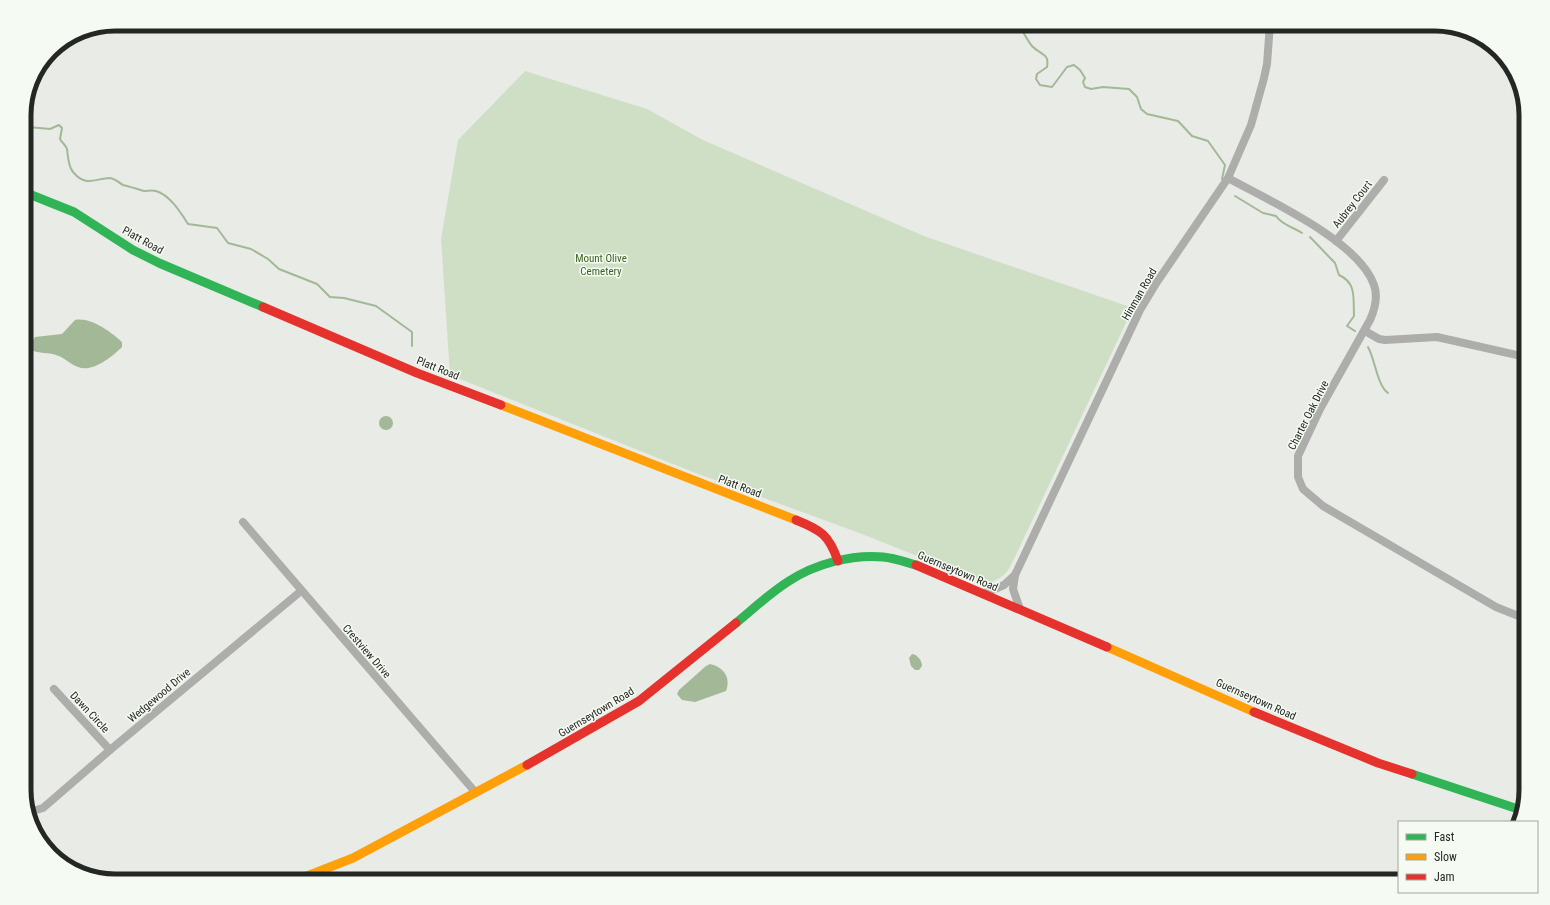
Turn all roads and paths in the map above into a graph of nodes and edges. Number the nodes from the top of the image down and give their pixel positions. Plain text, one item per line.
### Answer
1 (1269, 31) edge
2 (1228, 178) junction
3 (1384, 180) dead end
4 (31, 195) edge
5 (1336, 241) junction
6 (1365, 331) junction
7 (1519, 354) edge
8 (243, 522) dead end
9 (838, 561) junction
10 (1015, 574) junction
11 (301, 591) junction
12 (983, 594) junction
13 (1020, 609) junction
14 (1519, 616) edge
15 (54, 689) dead end
16 (110, 750) junction
17 (476, 794) junction
18 (1517, 809) edge
19 (34, 811) edge
20 (312, 874) edge

1 - 2 street, Hinman Road
2 - 5 street, Charter Oak Drive
2 - 10 street, Hinman Road
3 - 5 street, Aubrey Court
4 - 9 street, Platt Road
5 - 6 street, Charter Oak Drive
6 - 7 street
6 - 14 street, Charter Oak Drive
8 - 11 street, Crestview Drive
9 - 12 street, Guernseytown Road
9 - 17 street, Guernseytown Road
10 - 12 street, Hinman Road
10 - 13 street, Hinman Road
11 - 16 street, Wedgewood Drive
11 - 17 street, Crestview Drive
12 - 13 street, Guernseytown Road
13 - 18 street, Guernseytown Road
15 - 16 street, Dawn Circle
16 - 19 street, Wedgewood Drive
17 - 20 street, Guernseytown Road

